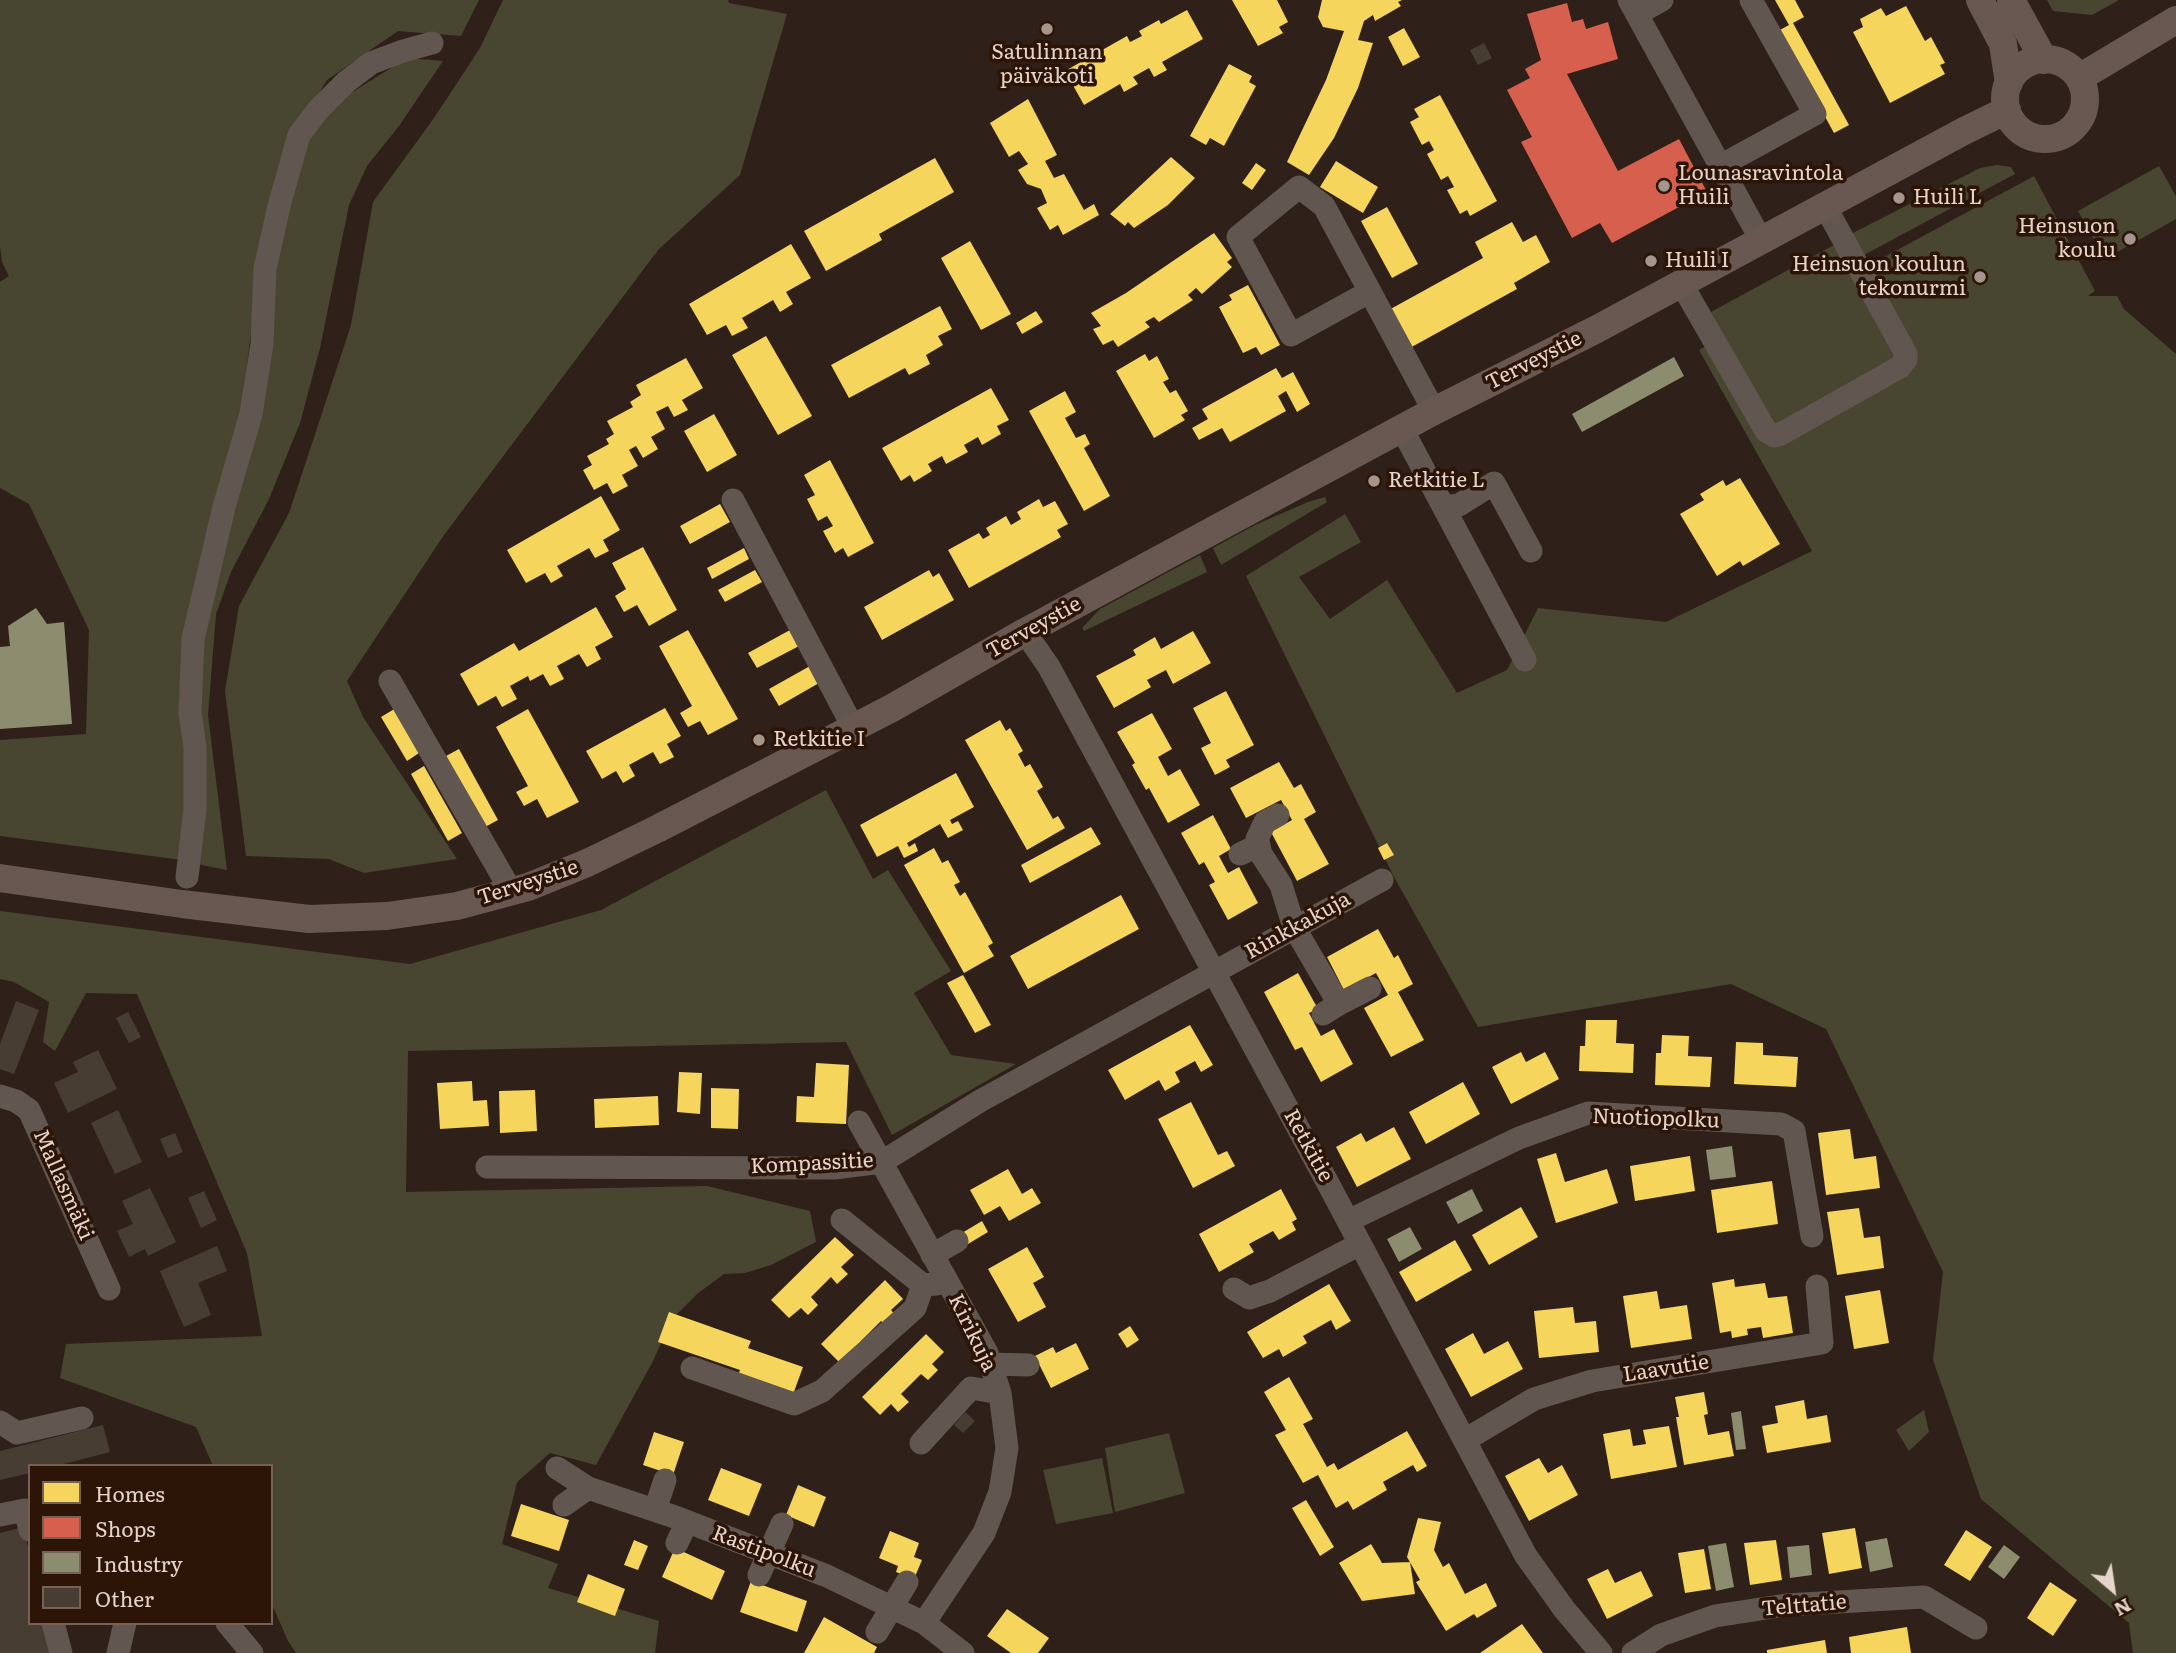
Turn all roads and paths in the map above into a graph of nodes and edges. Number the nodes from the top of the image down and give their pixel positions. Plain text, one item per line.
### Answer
1 (1662, 0) edge
2 (1751, 0) edge
3 (1980, 0) edge
4 (2011, 0) edge
5 (1633, 7) edge
6 (2176, 20) edge
7 (432, 43) dead end
8 (2044, 60) junction
9 (2079, 78) junction
10 (2008, 96) junction
11 (1720, 166) junction
12 (1825, 206) junction
13 (1761, 240) junction
14 (1681, 283) junction
15 (1369, 292) junction
16 (1434, 411) junction
17 (1402, 429) junction
18 (733, 500) dead end
19 (1444, 508) junction
20 (1531, 551) dead end
21 (1025, 632) junction
22 (1525, 660) dead end
23 (390, 681) dead end
24 (853, 727) junction
25 (1278, 815) dead end
26 (187, 877) dead end
27 (0, 878) edge
28 (1382, 880) dead end
29 (512, 891) junction
30 (1294, 928) junction
31 (1214, 972) junction
32 (1370, 988) dead end
33 (0, 1096) edge
34 (859, 1122) dead end
35 (882, 1162) junction
36 (487, 1167) dead end
37 (842, 1220) dead end
38 (1349, 1221) junction
39 (1812, 1236) dead end
40 (957, 1241) dead end
41 (1360, 1244) junction
42 (932, 1255) junction
43 (947, 1283) junction
44 (923, 1285) junction
45 (1817, 1286) dead end
46 (110, 1289) dead end
47 (1234, 1289) dead end
48 (990, 1364) junction
49 (1028, 1365) dead end
50 (692, 1368) dead end
51 (1000, 1393) junction
52 (82, 1418) dead end
53 (6, 1431) edge
54 (1465, 1440) junction
55 (921, 1443) dead end
56 (557, 1468) dead end
57 (665, 1480) dead end
58 (588, 1488) junction
59 (564, 1504) dead end
60 (655, 1510) junction
61 (0, 1516) edge
62 (687, 1521) junction
63 (28, 1523) edge
64 (782, 1524) dead end
65 (677, 1543) dead end
66 (769, 1553) junction
67 (759, 1575) dead end
68 (907, 1582) dead end
69 (892, 1608) junction
70 (924, 1623) junction
71 (54, 1625) edge
72 (125, 1625) edge
73 (229, 1625) edge
74 (1976, 1628) dead end
75 (877, 1632) dead end
76 (61, 1653) edge
77 (118, 1653) edge
78 (252, 1653) edge
79 (962, 1653) edge
80 (1601, 1653) edge
81 (1633, 1653) edge

1 - 5 street
2 - 11 street
3 - 10 main road
4 - 8 main road
5 - 11 street
6 - 9 main road
7 - 26 street
8 - 9 main road
8 - 10 main road
9 - 10 main road
10 - 12 main road, Terveystie
11 - 13 street
12 - 13 main road, Terveystie
12 - 14 street
13 - 14 main road, Terveystie
14 - 16 main road, Terveystie
15 - 15 street
15 - 16 street
16 - 17 main road, Terveystie
17 - 19 street
17 - 21 main road, Terveystie
18 - 24 street
19 - 20 street
19 - 22 street
21 - 24 main road, Terveystie
21 - 31 street, Retkitie
23 - 29 street
24 - 29 main road, Terveystie
25 - 30 street
27 - 29 main road, Terveystie
28 - 30 street, Rinkkakuja
30 - 31 street, Rinkkakuja
30 - 32 street
31 - 35 street, Kompassitie
31 - 38 street, Retkitie
33 - 46 street, Mallasmäki
34 - 35 street, Kirikuja
35 - 36 street, Kompassitie
35 - 42 street, Kirikuja
37 - 44 street
38 - 39 street, Nuotiopolku
38 - 41 street, Retkitie
40 - 42 street
41 - 47 street
41 - 54 street, Retkitie
42 - 43 street, Kirikuja
43 - 44 street
43 - 48 street, Kirikuja
44 - 50 street
45 - 54 street, Laavutie
48 - 49 street
48 - 51 street, Kirikuja
51 - 55 street
51 - 70 street, Kirikuja
52 - 53 street
54 - 80 street, Retkitie
56 - 58 street, Rastipolku
57 - 60 street
58 - 59 street
58 - 60 street, Rastipolku
60 - 62 street, Rastipolku
61 - 63 street
62 - 65 street
62 - 66 street, Rastipolku
64 - 66 street
66 - 67 street
66 - 69 street, Rastipolku
68 - 69 street
69 - 70 street, Rastipolku
69 - 75 street
70 - 79 street, Rastipolku
71 - 76 street
72 - 77 street
73 - 78 street
74 - 81 street, Telttatie

